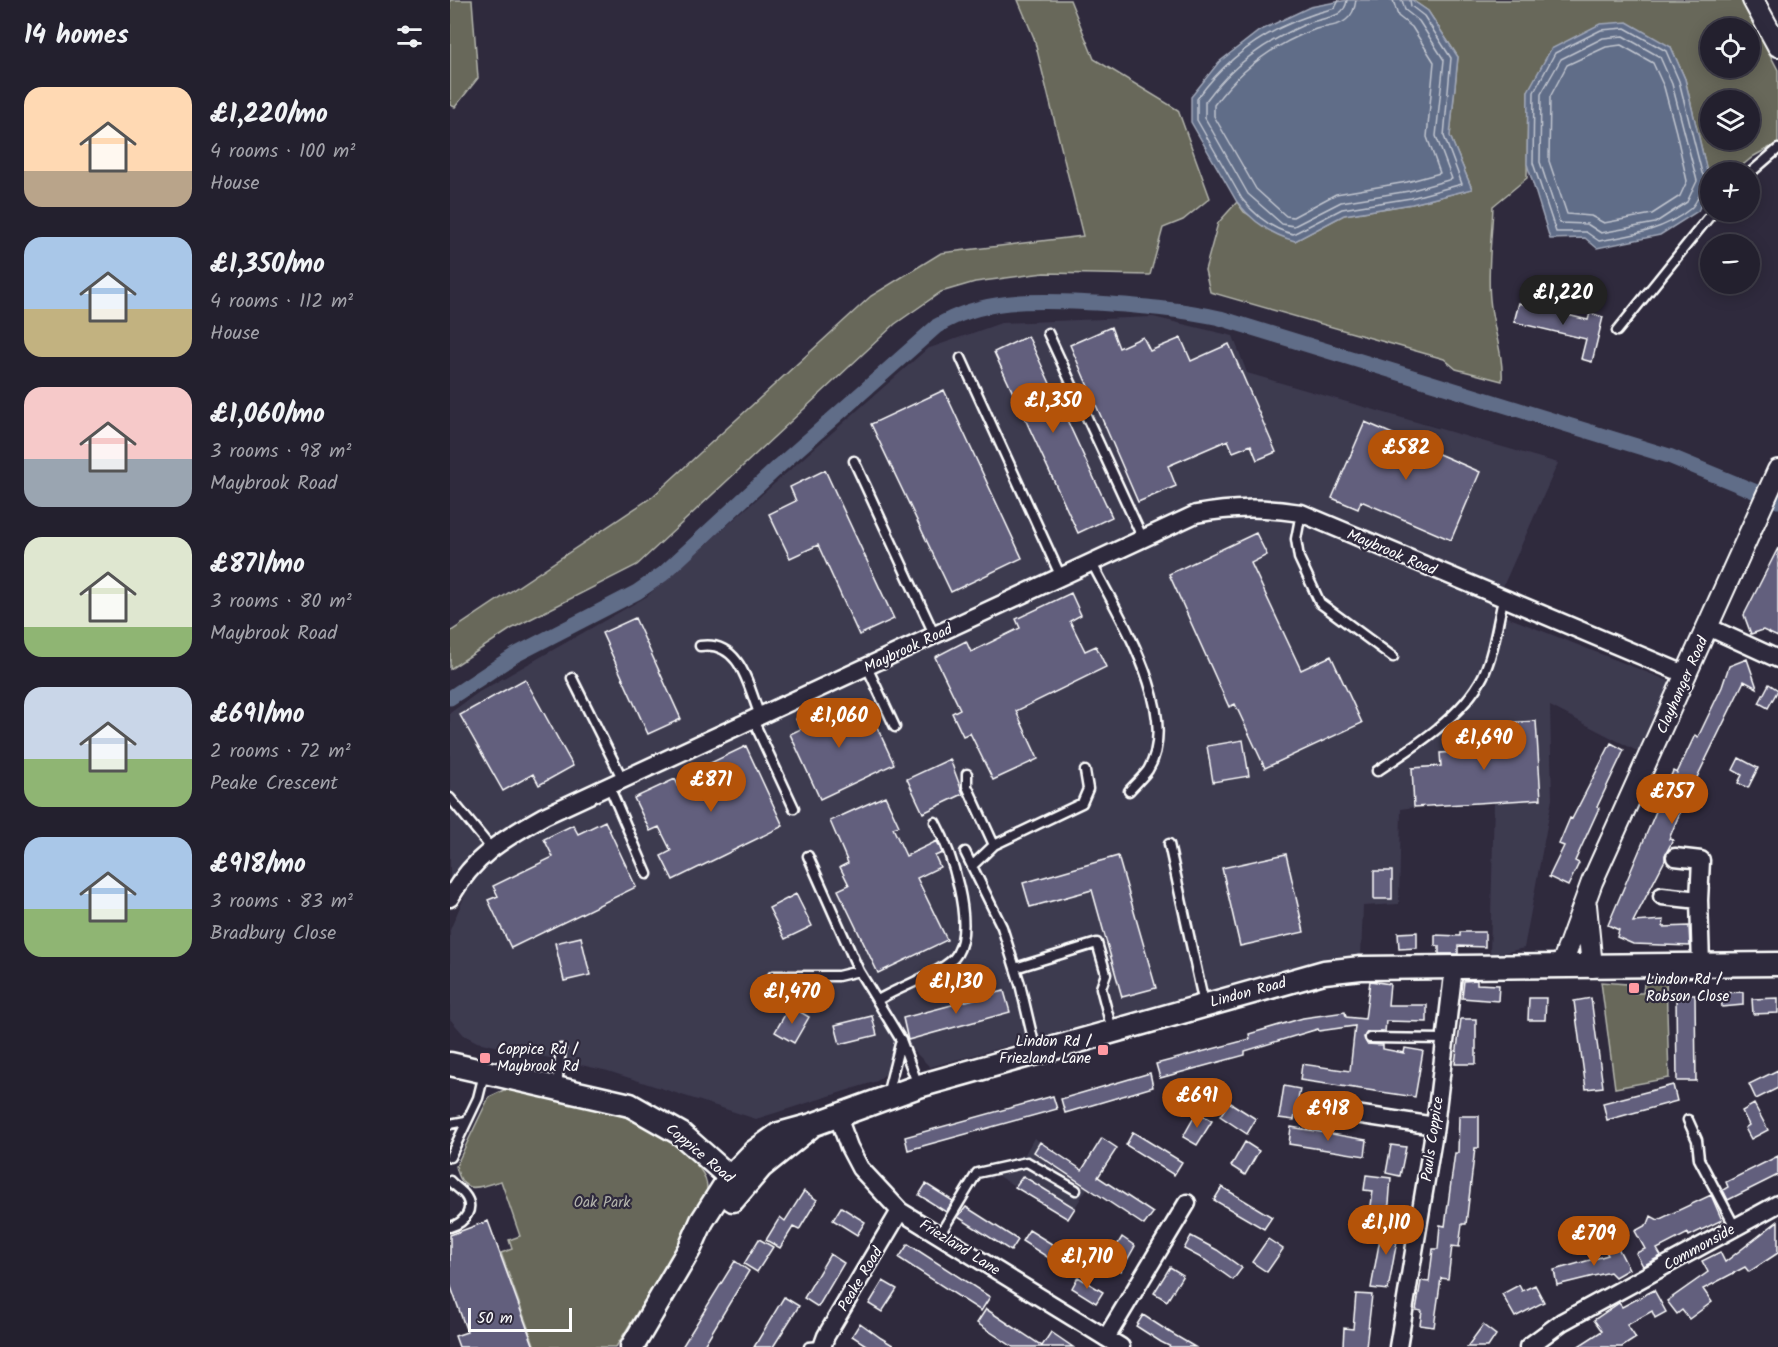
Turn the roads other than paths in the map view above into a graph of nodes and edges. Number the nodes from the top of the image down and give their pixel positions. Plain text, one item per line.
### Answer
1 (1753, 0) edge
2 (1778, 46) edge
3 (1778, 149) edge
4 (1760, 165) edge
5 (1705, 222) edge
6 (1617, 331) dead end
7 (1048, 333) dead end
8 (961, 358) dead end
9 (854, 461) dead end
10 (1776, 474) edge
11 (1301, 513) junction
12 (1143, 539) junction
13 (1092, 563) junction
14 (1061, 578) junction
15 (1503, 600) junction
16 (1708, 627) junction
17 (935, 636) junction
18 (700, 646) dead end
19 (1393, 657) dead end
20 (1778, 659) edge
21 (867, 667) junction
22 (1687, 675) junction
23 (572, 678) dead end
24 (757, 718) junction
25 (895, 728) dead end
26 (1085, 771) dead end
27 (1377, 771) dead end
28 (967, 774) dead end
29 (616, 783) junction
30 (1129, 790) dead end
31 (450, 798) edge
32 (794, 808) dead end
33 (935, 822) dead end
34 (1169, 844) dead end
35 (994, 845) junction
36 (491, 848) junction
37 (965, 852) dead end
38 (808, 856) dead end
39 (1675, 857) dead end
40 (972, 866) junction
41 (647, 874) dead end
42 (1662, 896) dead end
43 (450, 898) edge
44 (1585, 899) junction
45 (1699, 900) junction
46 (1778, 963) edge
47 (1701, 964) junction
48 (1454, 967) junction
49 (1561, 967) junction
50 (1592, 967) junction
51 (1016, 968) junction
52 (859, 971) junction
53 (772, 976) dead end
54 (878, 1000) junction
55 (1204, 1004) junction
56 (1113, 1031) junction
57 (1370, 1038) dead end
58 (1445, 1039) junction
59 (901, 1040) junction
60 (561, 1049) dead end
61 (1036, 1052) junction
62 (450, 1064) edge
63 (485, 1071) junction
64 (556, 1086) junction
65 (919, 1086) junction
66 (887, 1096) junction
67 (1321, 1110) dead end
68 (837, 1114) junction
69 (1688, 1120) dead end
70 (466, 1121) junction
71 (450, 1124) edge
72 (1435, 1126) junction
73 (450, 1157) edge
74 (450, 1180) edge
75 (736, 1183) junction
76 (1076, 1190) dead end
77 (1187, 1203) dead end
78 (1778, 1204) edge
79 (900, 1211) junction
80 (450, 1227) edge
81 (1735, 1227) junction
82 (940, 1234) junction
83 (1106, 1338) junction
84 (632, 1347) edge
85 (817, 1347) edge
86 (1120, 1347) edge
87 (1398, 1347) edge
88 (1528, 1347) edge

1 - 2 street
3 - 4 lane
5 - 6 lane
7 - 12 lane
8 - 14 lane
9 - 17 lane
10 - 16 street, Clayhanger Road
11 - 12 street, Maybrook Road
11 - 15 street, Maybrook Road
11 - 19 lane
12 - 13 street, Maybrook Road
13 - 14 street, Maybrook Road
13 - 30 lane
14 - 17 street, Maybrook Road
15 - 22 street, Maybrook Road
15 - 27 lane
16 - 20 street
16 - 22 street, Clayhanger Road
17 - 21 street, Maybrook Road
18 - 24 lane
21 - 24 street, Maybrook Road
21 - 25 lane
22 - 44 street, Clayhanger Road
23 - 29 lane
24 - 29 street, Maybrook Road
24 - 32 lane
26 - 35 lane
28 - 35 lane
29 - 36 street, Maybrook Road
29 - 41 lane
31 - 36 lane
33 - 54 lane
34 - 55 lane
35 - 40 lane
36 - 43 street, Maybrook Road
37 - 40 lane
38 - 52 lane
39 - 45 street
40 - 51 lane
42 - 45 street
44 - 49 street, Clayhanger Road
44 - 50 street
45 - 47 street
46 - 47 main road, Lindon Road
47 - 50 main road, Lindon Road
48 - 49 main road, Lindon Road
48 - 55 main road, Lindon Road
48 - 58 street, Pauls Coppice
49 - 50 main road, Lindon Road
51 - 56 lane
51 - 61 lane
52 - 53 lane
52 - 54 lane
54 - 59 lane
55 - 56 main road, Lindon Road
56 - 61 main road, Lindon Road
57 - 58 lane
58 - 72 street, Pauls Coppice
59 - 65 lane
59 - 66 lane
60 - 64 lane
61 - 65 main road, Lindon Road
62 - 63 main road, Coppice Road
63 - 64 main road, Coppice Road
63 - 70 lane
64 - 75 main road, Coppice Road
65 - 66 main road, Lindon Road
66 - 68 main road, Lindon Road
67 - 72 street
68 - 75 main road, Lindon Road
68 - 79 street, Friezland Lane
69 - 81 lane
70 - 71 lane
70 - 73 lane
72 - 87 street, Pauls Coppice
74 - 80 lane
75 - 84 main road, Lindon Road
76 - 82 lane
77 - 83 street
78 - 81 street, Commonside
79 - 82 street, Friezland Lane
79 - 85 street, Peake Road
81 - 88 street, Commonside
82 - 83 street, Friezland Lane
83 - 86 street, Friezland Lane

